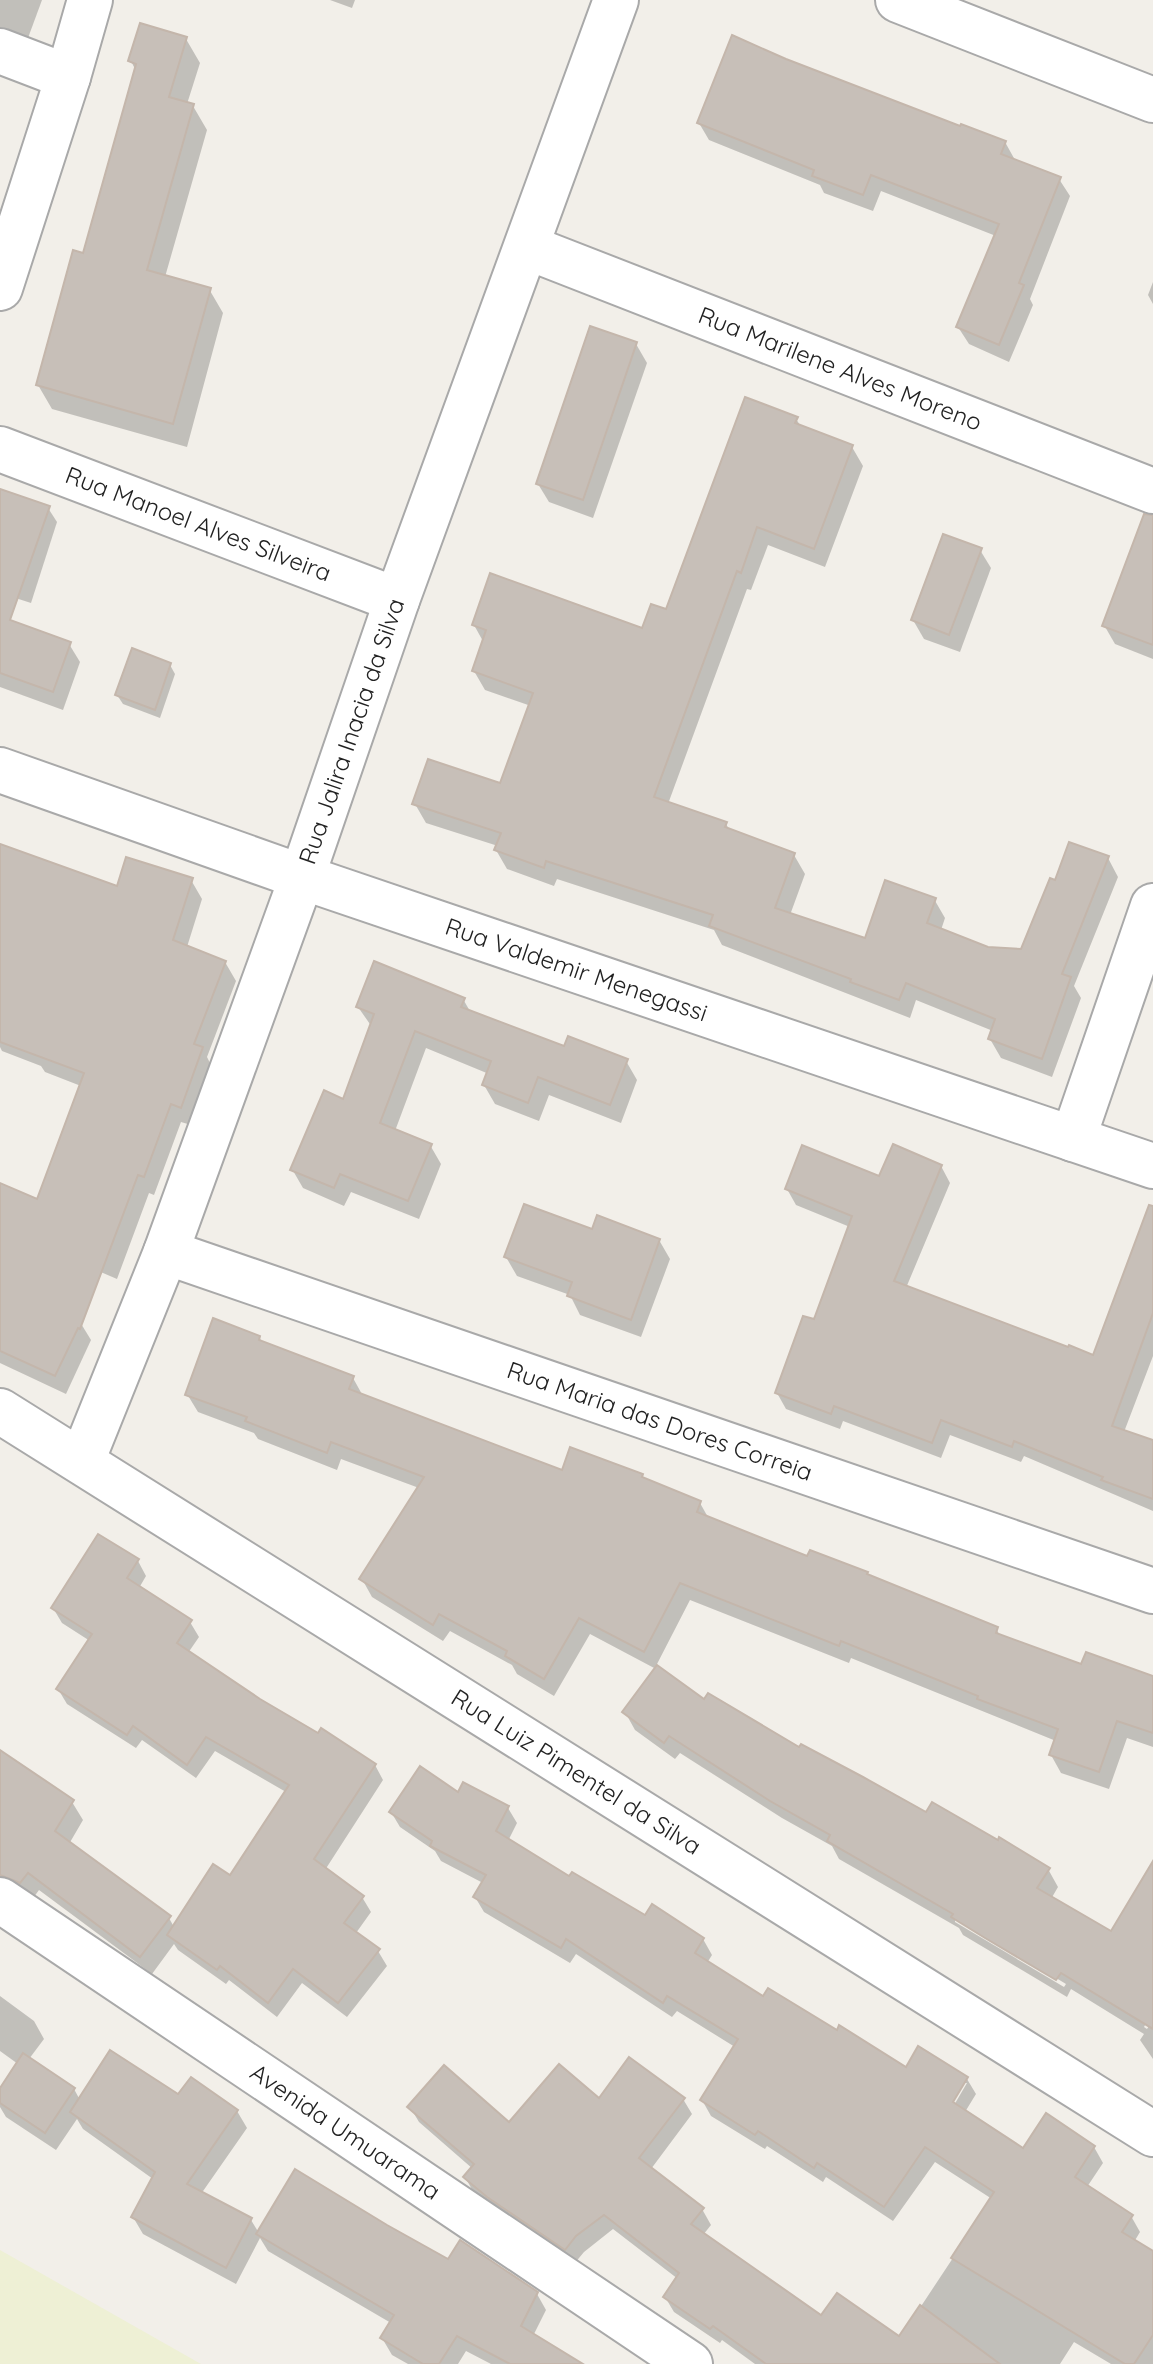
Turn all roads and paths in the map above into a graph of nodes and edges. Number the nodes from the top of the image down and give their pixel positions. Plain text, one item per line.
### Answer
1 (90, 0) edge
2 (616, 0) edge
3 (898, 0) edge
4 (0, 51) edge
5 (68, 77) junction
6 (1153, 100) edge
7 (527, 247) junction
8 (0, 288) edge
9 (0, 449) edge
10 (1153, 491) edge
11 (397, 600) junction
12 (0, 770) edge
13 (302, 877) junction
14 (1153, 906) edge
15 (1073, 1139) junction
16 (1153, 1166) edge
17 (166, 1252) junction
18 (0, 1411) edge
19 (82, 1461) junction
20 (1153, 1591) edge
21 (0, 1900) edge
22 (1153, 2134) edge
23 (690, 2364) edge

1 - 5 street
2 - 7 street, Rua Jalira Inacia da Silva
3 - 6 street
4 - 5 street
5 - 8 street
7 - 10 street, Rua Marilene Alves Moreno
7 - 11 street, Rua Jalira Inacia da Silva
9 - 11 street, Rua Manoel Alves Silveira
11 - 13 street, Rua Jalira Inacia da Silva
12 - 13 street, Rua Valdemir Menegassi
13 - 15 street, Rua Valdemir Menegassi
13 - 17 street, Rua Jalira Inacia da Silva
14 - 15 street
15 - 16 street, Rua Valdemir Menegassi
17 - 19 street, Rua Jalira Inacia da Silva
17 - 20 street, Rua Maria das Dores Correia
18 - 19 street, Rua Luiz Pimentel da Silva
19 - 22 street, Rua Luiz Pimentel da Silva
21 - 23 street, Avenida Umuarama

